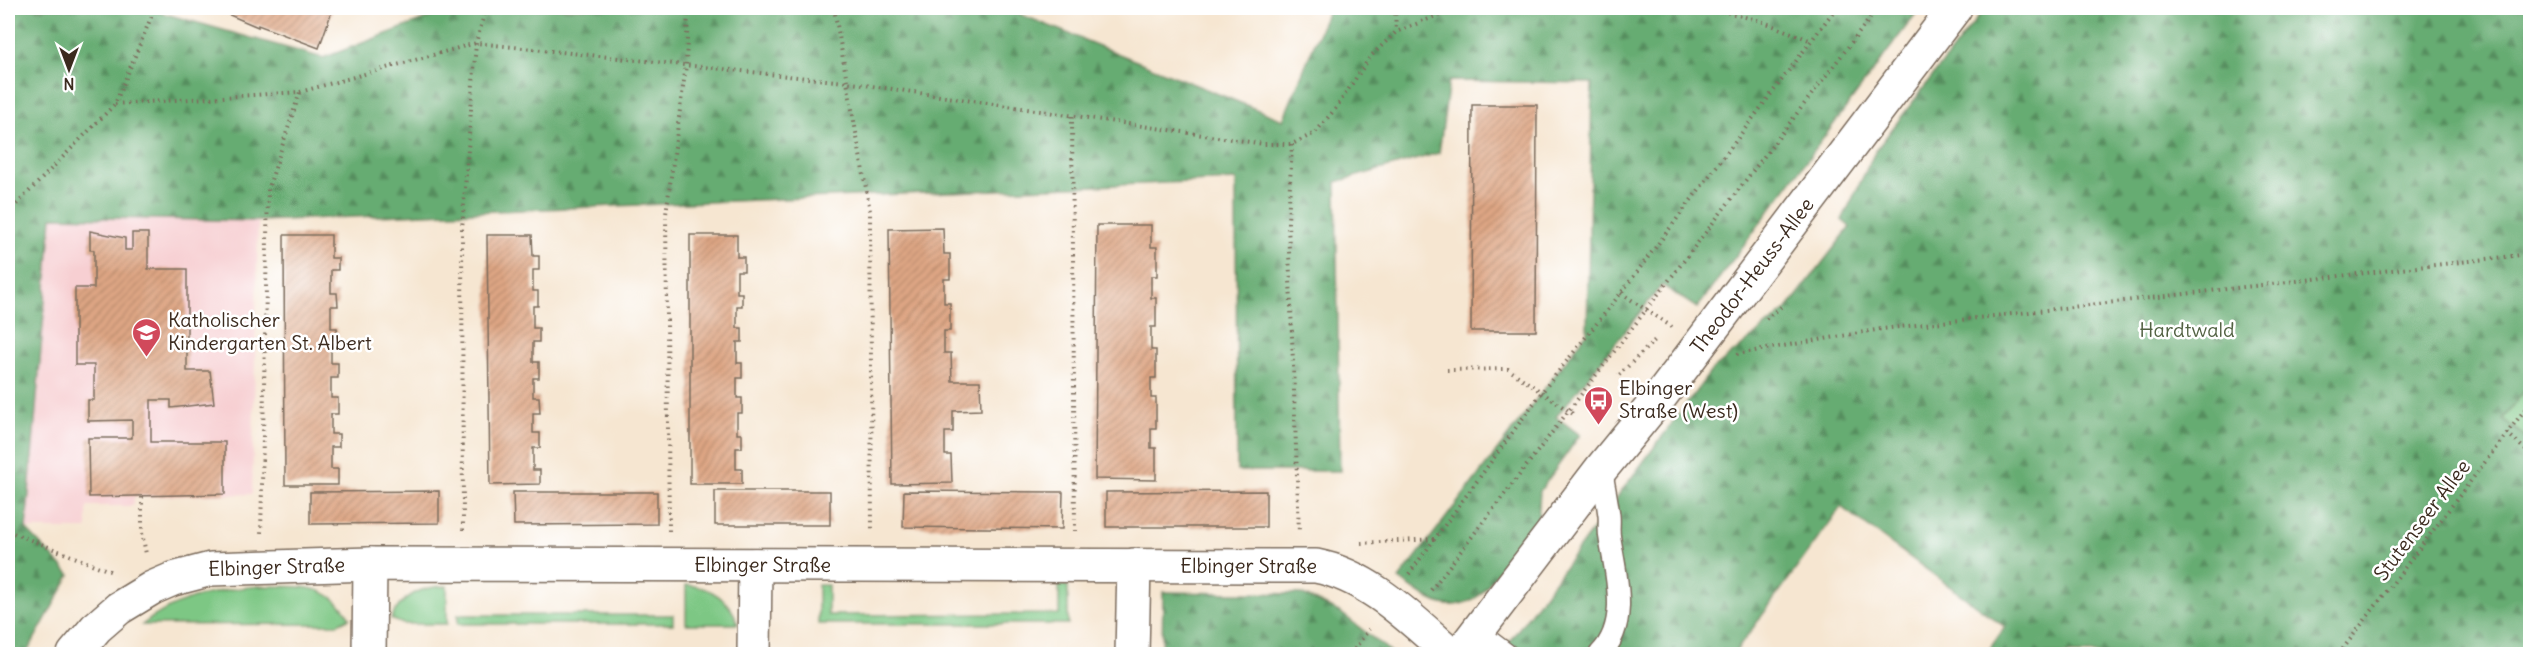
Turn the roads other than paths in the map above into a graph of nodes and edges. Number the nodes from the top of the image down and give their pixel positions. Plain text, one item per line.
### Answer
1 (1955, 8) edge
2 (1601, 469) junction
3 (370, 564) junction
4 (754, 565) junction
5 (1134, 565) junction
6 (1469, 644) edge
7 (74, 654) edge
8 (369, 654) edge
9 (754, 654) edge
10 (1132, 654) edge
11 (1451, 654) edge
12 (1506, 654) edge
13 (1600, 654) edge

1 - 2 street, Theodor-Heuss-Allee
2 - 6 street, Theodor-Heuss-Allee
2 - 13 lane
3 - 4 street, Elbinger Straße
3 - 7 street, Elbinger Straße
3 - 8 street
4 - 5 street, Elbinger Straße
4 - 9 street
5 - 10 street
5 - 11 street, Elbinger Straße
6 - 12 lane

